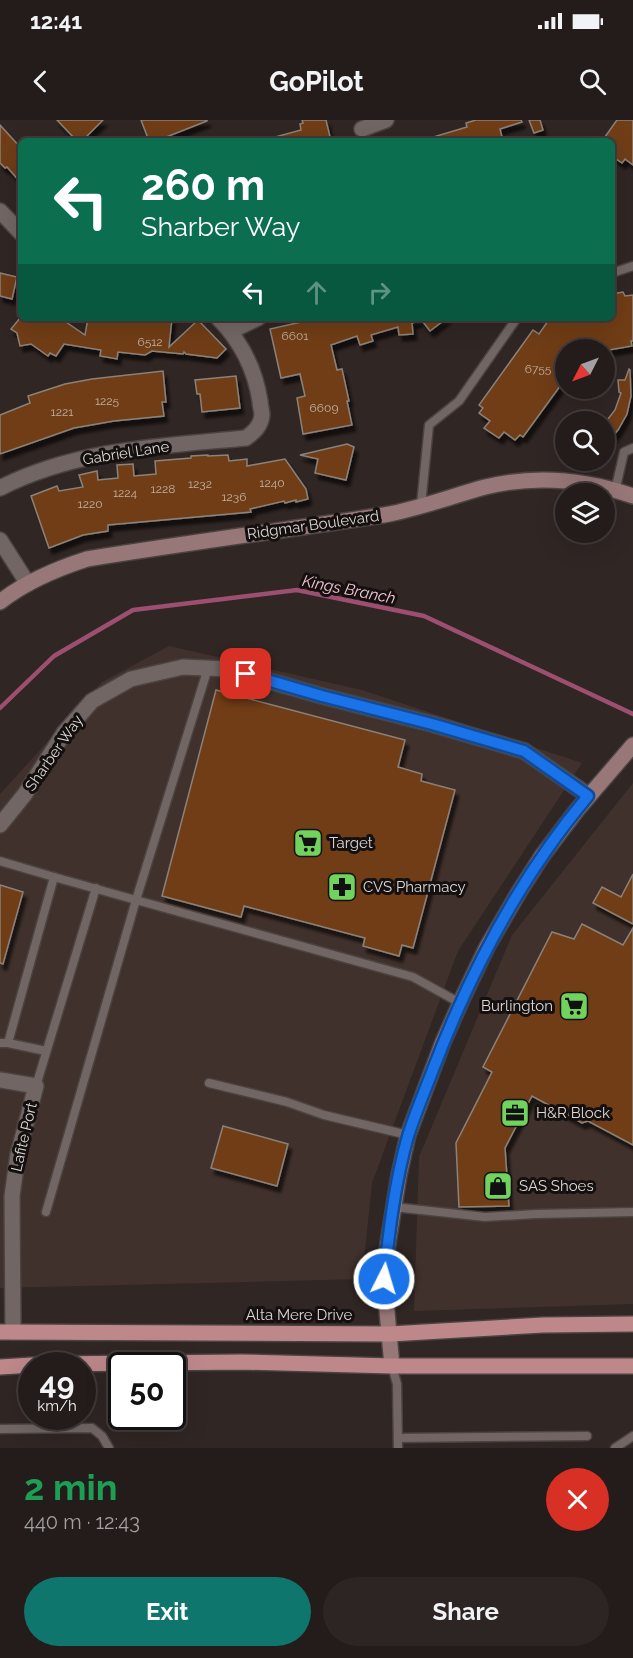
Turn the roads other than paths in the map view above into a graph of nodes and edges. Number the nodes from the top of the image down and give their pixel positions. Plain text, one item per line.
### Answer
1 (386, 120) edge
2 (362, 130) edge
3 (0, 211) edge
4 (18, 230) edge
5 (633, 266) edge
6 (615, 272) edge
7 (221, 321) edge
8 (252, 321) edge
9 (515, 321) edge
10 (231, 331) junction
11 (633, 448) edge
12 (579, 483) edge
13 (0, 488) edge
14 (615, 491) joint
15 (633, 496) edge
16 (421, 505) junction
17 (0, 540) edge
18 (28, 584) junction
19 (0, 602) edge
20 (208, 668) junction
21 (633, 745) edge
22 (588, 796) junction
23 (0, 825) edge
24 (0, 861) edge
25 (54, 877) junction
26 (96, 888) junction
27 (136, 900) junction
28 (460, 1003) junction
29 (4, 1043) edge
30 (46, 1051) junction
31 (0, 1080) edge
32 (209, 1083) dead end
33 (36, 1086) junction
34 (408, 1135) junction
35 (394, 1207) junction
36 (46, 1212) dead end
37 (633, 1212) edge
38 (633, 1324) edge
39 (6, 1332) edge
40 (390, 1334) junction
41 (392, 1366) junction
42 (633, 1366) edge
43 (0, 1367) edge
44 (0, 1429) edge
45 (587, 1436) dead end
46 (633, 1436) edge
47 (398, 1443) edge
48 (109, 1448) edge
49 (615, 1448) edge

1 - 2 street
3 - 4 street
5 - 6 lane
7 - 10 street
8 - 10 street
9 - 16 lane
10 - 13 street, Gabriel Lane
11 - 14 lane
12 - 16 main road, Ridgmar Boulevard
14 - 15 main road, Ridgmar Boulevard
16 - 18 main road, Ridgmar Boulevard
17 - 18 street
18 - 19 main road, Ridgmar Boulevard
20 - 22 street, Sharber Way
20 - 23 street, Sharber Way
20 - 27 lane
21 - 22 main road
22 - 28 main road
24 - 25 lane
25 - 26 lane
25 - 29 lane
26 - 27 lane
26 - 30 lane
27 - 28 lane
27 - 36 lane
28 - 34 main road
29 - 30 lane
30 - 33 lane
31 - 33 street
32 - 34 lane
33 - 39 street, Lafite Port
34 - 35 main road
35 - 37 lane
35 - 40 main road
38 - 40 main road, Alta Mere Drive
39 - 40 main road, Alta Mere Drive
40 - 41 main road
41 - 42 main road
41 - 43 main road
41 - 47 lane
44 - 48 lane
45 - 47 lane
46 - 49 lane

